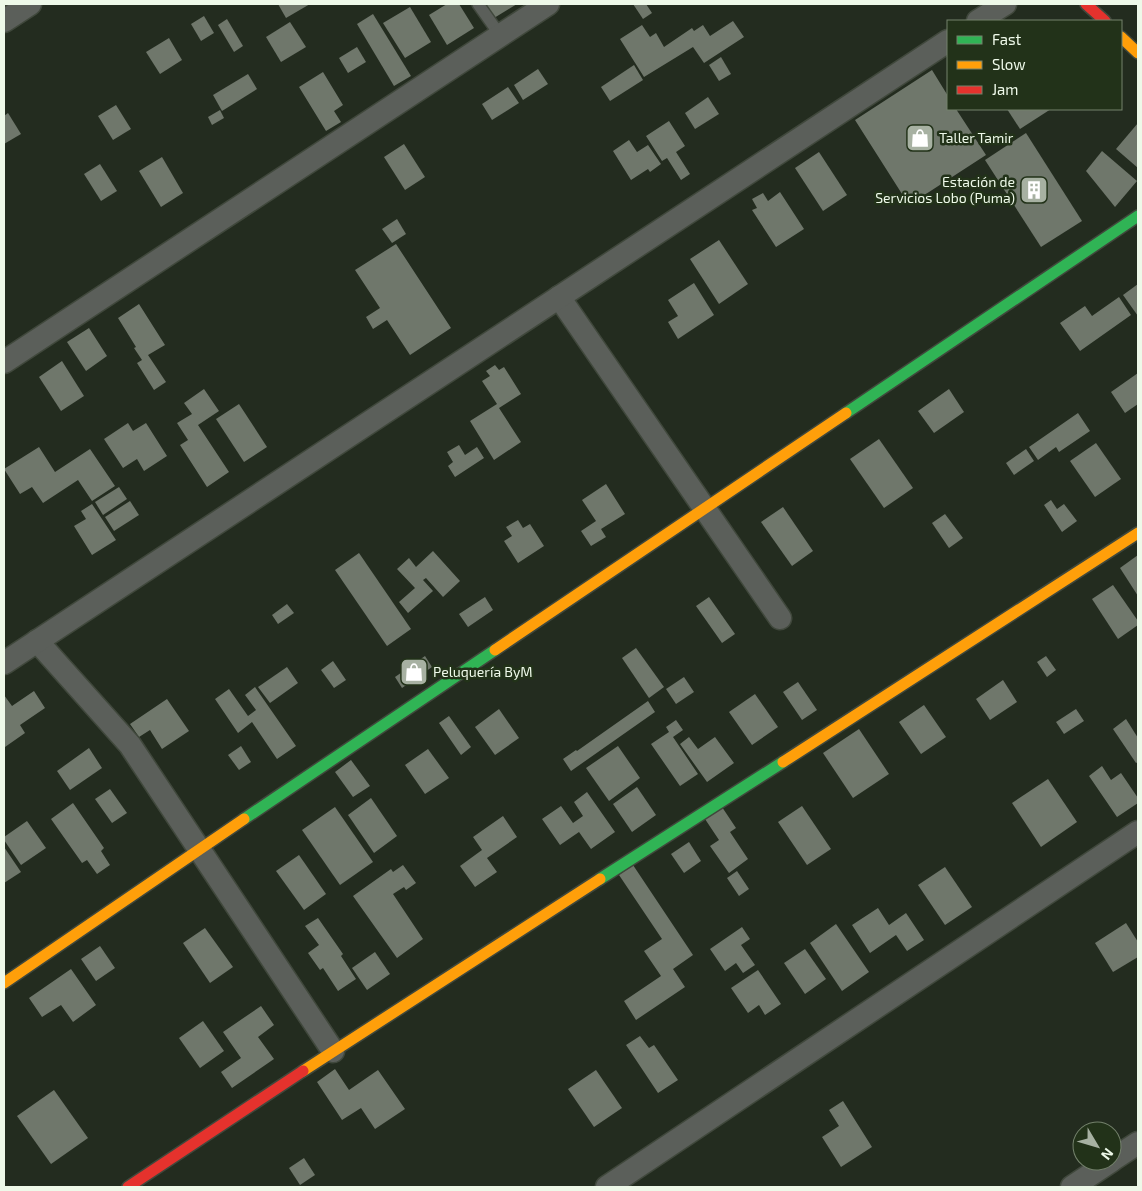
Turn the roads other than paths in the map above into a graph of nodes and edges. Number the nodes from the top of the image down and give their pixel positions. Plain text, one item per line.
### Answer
1 (30, 4) edge
2 (478, 4) edge
3 (548, 4) edge
4 (1004, 4) edge
5 (1086, 4) edge
6 (980, 20) edge
7 (1104, 20) edge
8 (4, 21) edge
9 (500, 35) junction
10 (1122, 38) edge
11 (947, 42) edge
12 (1138, 53) edge
13 (1138, 216) edge
14 (559, 297) junction
15 (4, 362) edge
16 (705, 508) junction
17 (1138, 533) edge
18 (780, 618) dead end
19 (37, 641) junction
20 (4, 663) edge
21 (1138, 832) edge
22 (199, 850) junction
23 (4, 983) edge
24 (332, 1052) junction
25 (1138, 1143) edge
26 (1122, 1154) edge
27 (1097, 1171) edge
28 (128, 1187) edge
29 (607, 1187) edge
30 (1072, 1187) edge

1 - 8 street
2 - 9 lane
3 - 9 street
4 - 6 street
5 - 7 street
9 - 15 street
10 - 12 street
11 - 14 street
13 - 16 street
14 - 16 street
14 - 19 street
16 - 18 street
16 - 22 street
17 - 24 street
19 - 20 street
19 - 22 street
21 - 29 street
22 - 23 street
22 - 24 street
24 - 28 street
25 - 26 street
27 - 30 street

